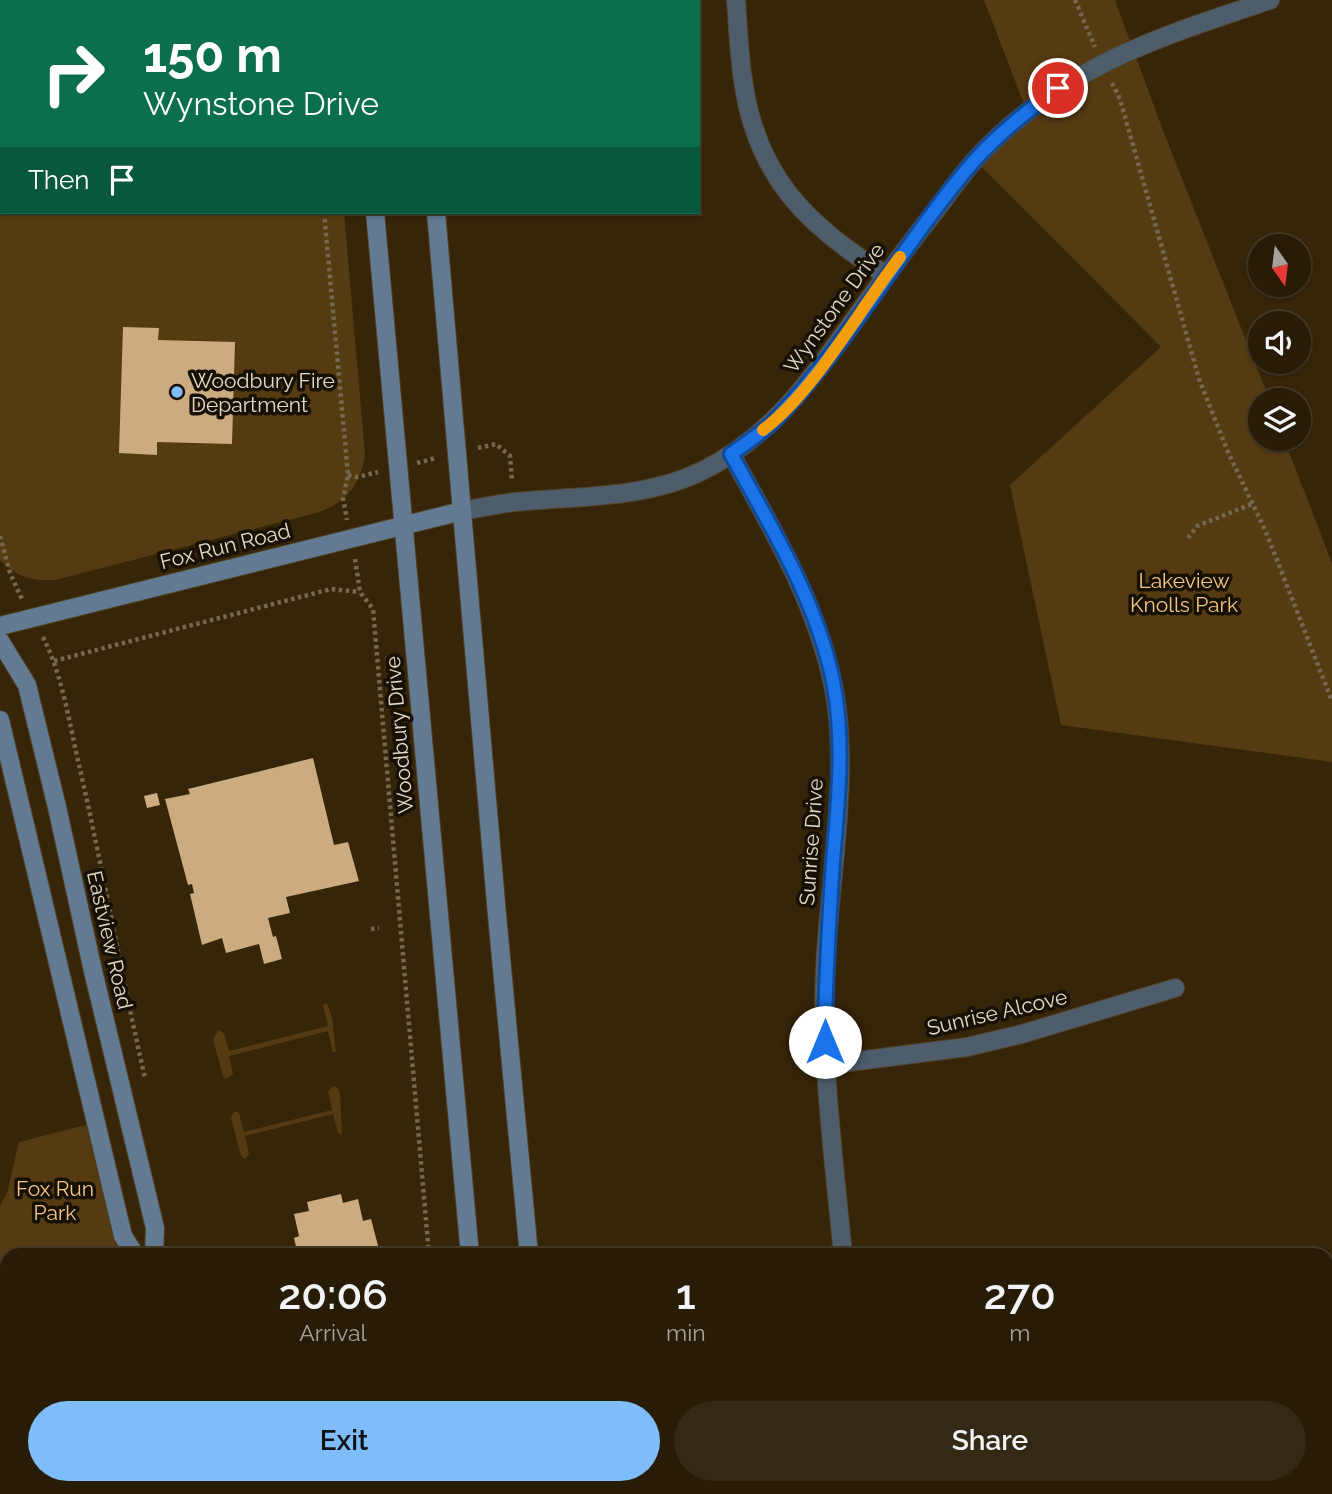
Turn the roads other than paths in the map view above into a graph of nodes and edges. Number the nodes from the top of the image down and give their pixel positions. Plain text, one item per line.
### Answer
1 (736, 0) edge
2 (1270, 0) edge
3 (375, 214) edge
4 (436, 214) edge
5 (886, 275) junction
6 (731, 454) junction
7 (462, 511) junction
8 (403, 525) junction
9 (0, 626) edge
10 (0, 641) edge
11 (0, 720) edge
12 (1175, 988) dead end
13 (825, 1065) junction
14 (131, 1248) edge
15 (154, 1248) edge
16 (469, 1248) edge
17 (527, 1248) edge
18 (842, 1248) edge

1 - 5 street
2 - 5 street, Wynstone Drive
3 - 8 main road, Woodbury Drive
4 - 7 main road
5 - 6 street, Wynstone Drive
6 - 7 street, Wynstone Drive
6 - 13 street, Sunrise Drive
7 - 8 main road, Fox Run Road
7 - 17 main road
8 - 9 main road, Fox Run Road
8 - 16 main road, Woodbury Drive
10 - 15 main road, Eastview Road
11 - 14 main road
12 - 13 street, Sunrise Alcove
13 - 18 street, Sunrise Drive

